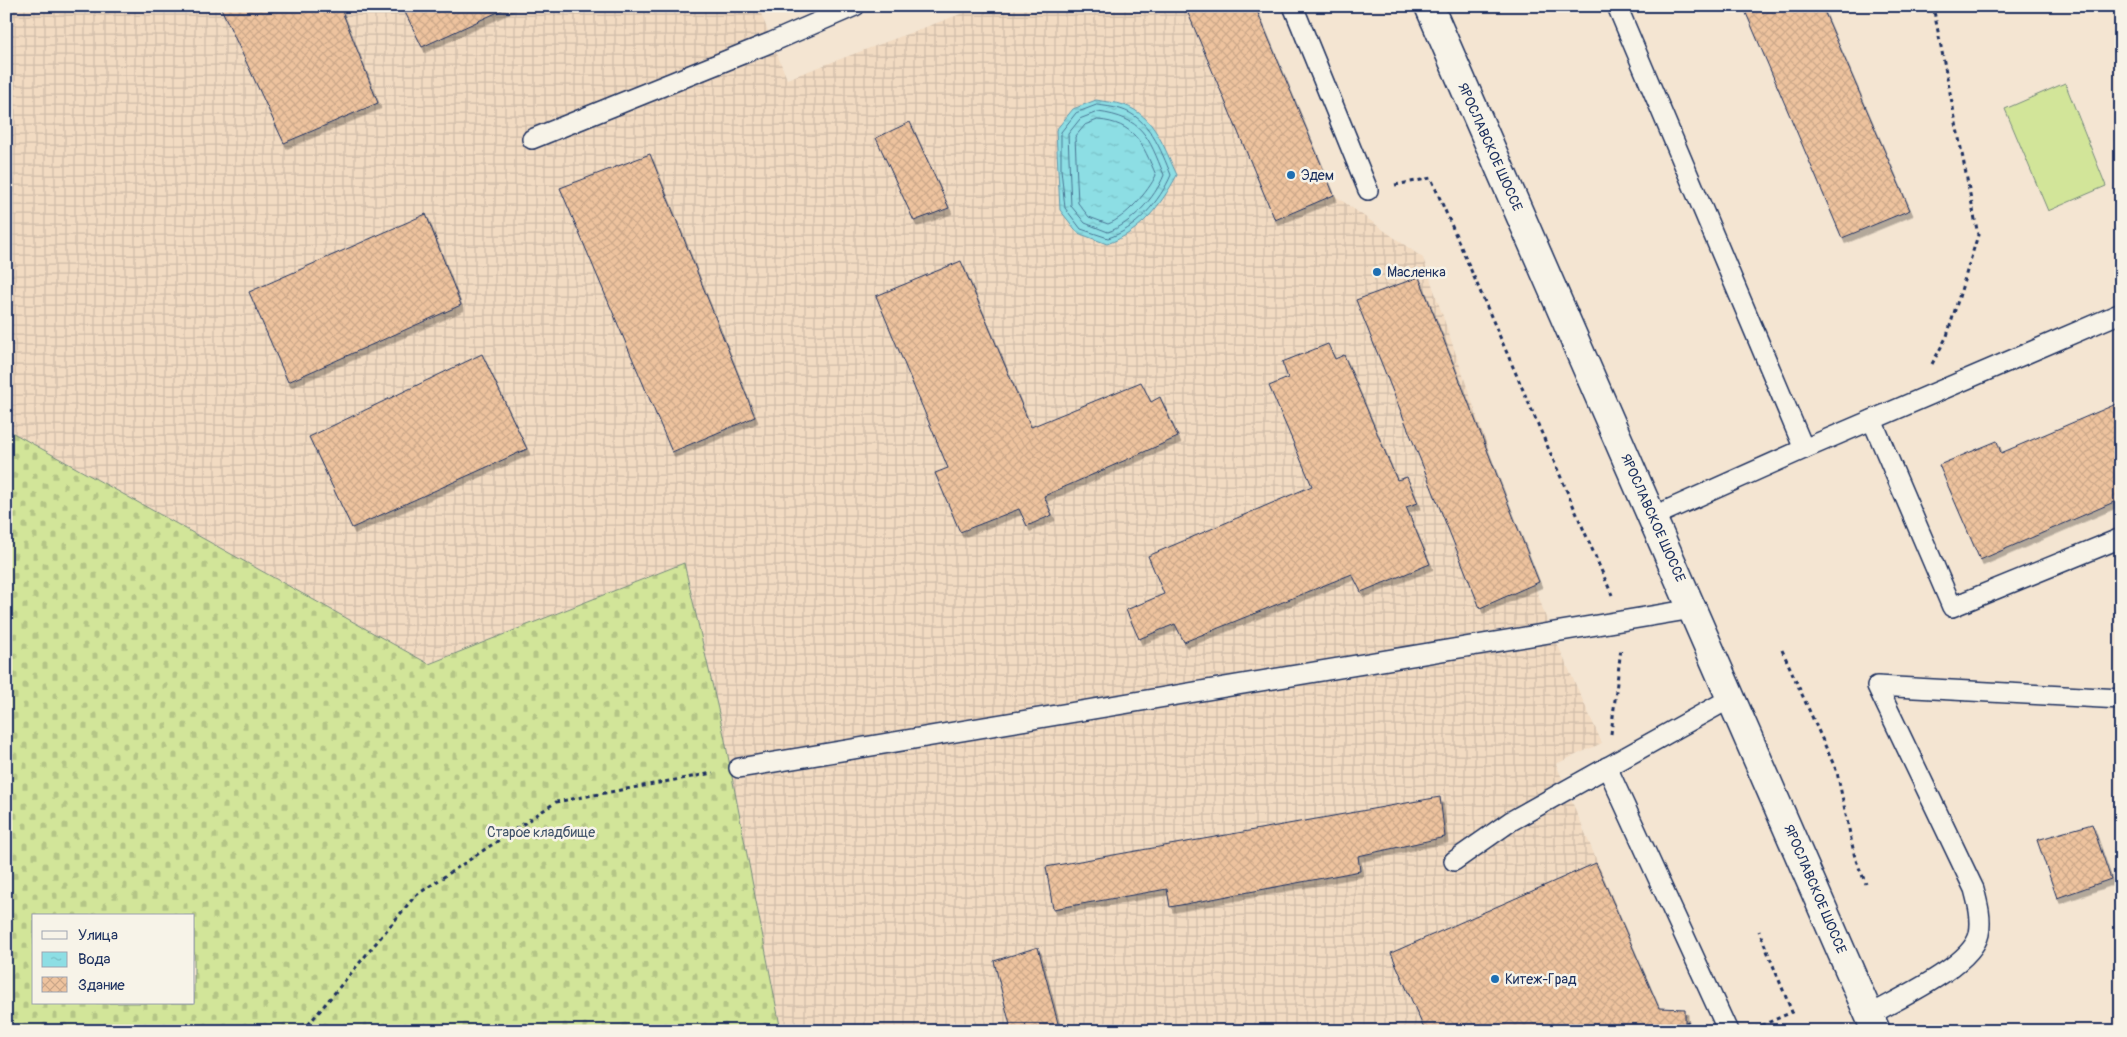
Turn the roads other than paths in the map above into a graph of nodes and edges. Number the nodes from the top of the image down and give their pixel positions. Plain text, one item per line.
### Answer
1 (855, 6) edge
2 (1293, 6) edge
3 (1429, 6) edge
4 (1617, 6) edge
5 (532, 139) dead end
6 (1368, 190) road end
7 (2121, 312) edge
8 (1872, 420) junction
9 (1804, 449) junction
10 (1652, 517) junction
11 (2121, 538) edge
12 (1693, 609) junction
13 (1732, 698) junction
14 (2121, 699) edge
15 (1608, 767) junction
16 (739, 768) road end
17 (1454, 861) dead end
18 (1873, 1023) edge
19 (1728, 1031) edge

1 - 5 lane
2 - 6 lane
3 - 10 main road, ЯРОСЛАВСКОЕ ШОССЕ
4 - 9 lane
7 - 8 lane
8 - 9 lane
8 - 11 lane
9 - 10 lane
10 - 12 main road, ЯРОСЛАВСКОЕ ШОССЕ
12 - 13 main road, ЯРОСЛАВСКОЕ ШОССЕ
12 - 16 lane
13 - 15 lane
13 - 18 main road, ЯРОСЛАВСКОЕ ШОССЕ
14 - 18 lane
15 - 17 lane
15 - 19 lane

